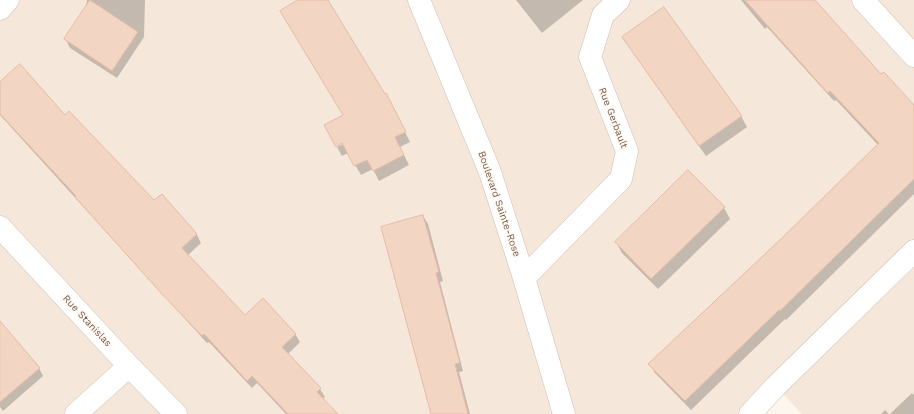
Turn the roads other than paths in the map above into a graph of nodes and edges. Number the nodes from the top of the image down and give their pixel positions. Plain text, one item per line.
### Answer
1 (8, 0) edge
2 (419, 0) edge
3 (620, 0) edge
4 (863, 0) edge
5 (0, 8) edge
6 (914, 56) edge
7 (0, 227) edge
8 (914, 251) edge
9 (524, 278) junction
10 (129, 366) junction
11 (76, 414) edge
12 (176, 414) edge
13 (564, 414) edge
14 (750, 414) edge

1 - 5 street
2 - 9 street, Boulevard Sainte-Rose
3 - 9 street, Rue Gerbault
4 - 6 street
7 - 10 street, Rue Stanislas
8 - 14 street
9 - 13 street, Boulevard Sainte-Rose
10 - 11 street
10 - 12 street, Rue Stanislas

